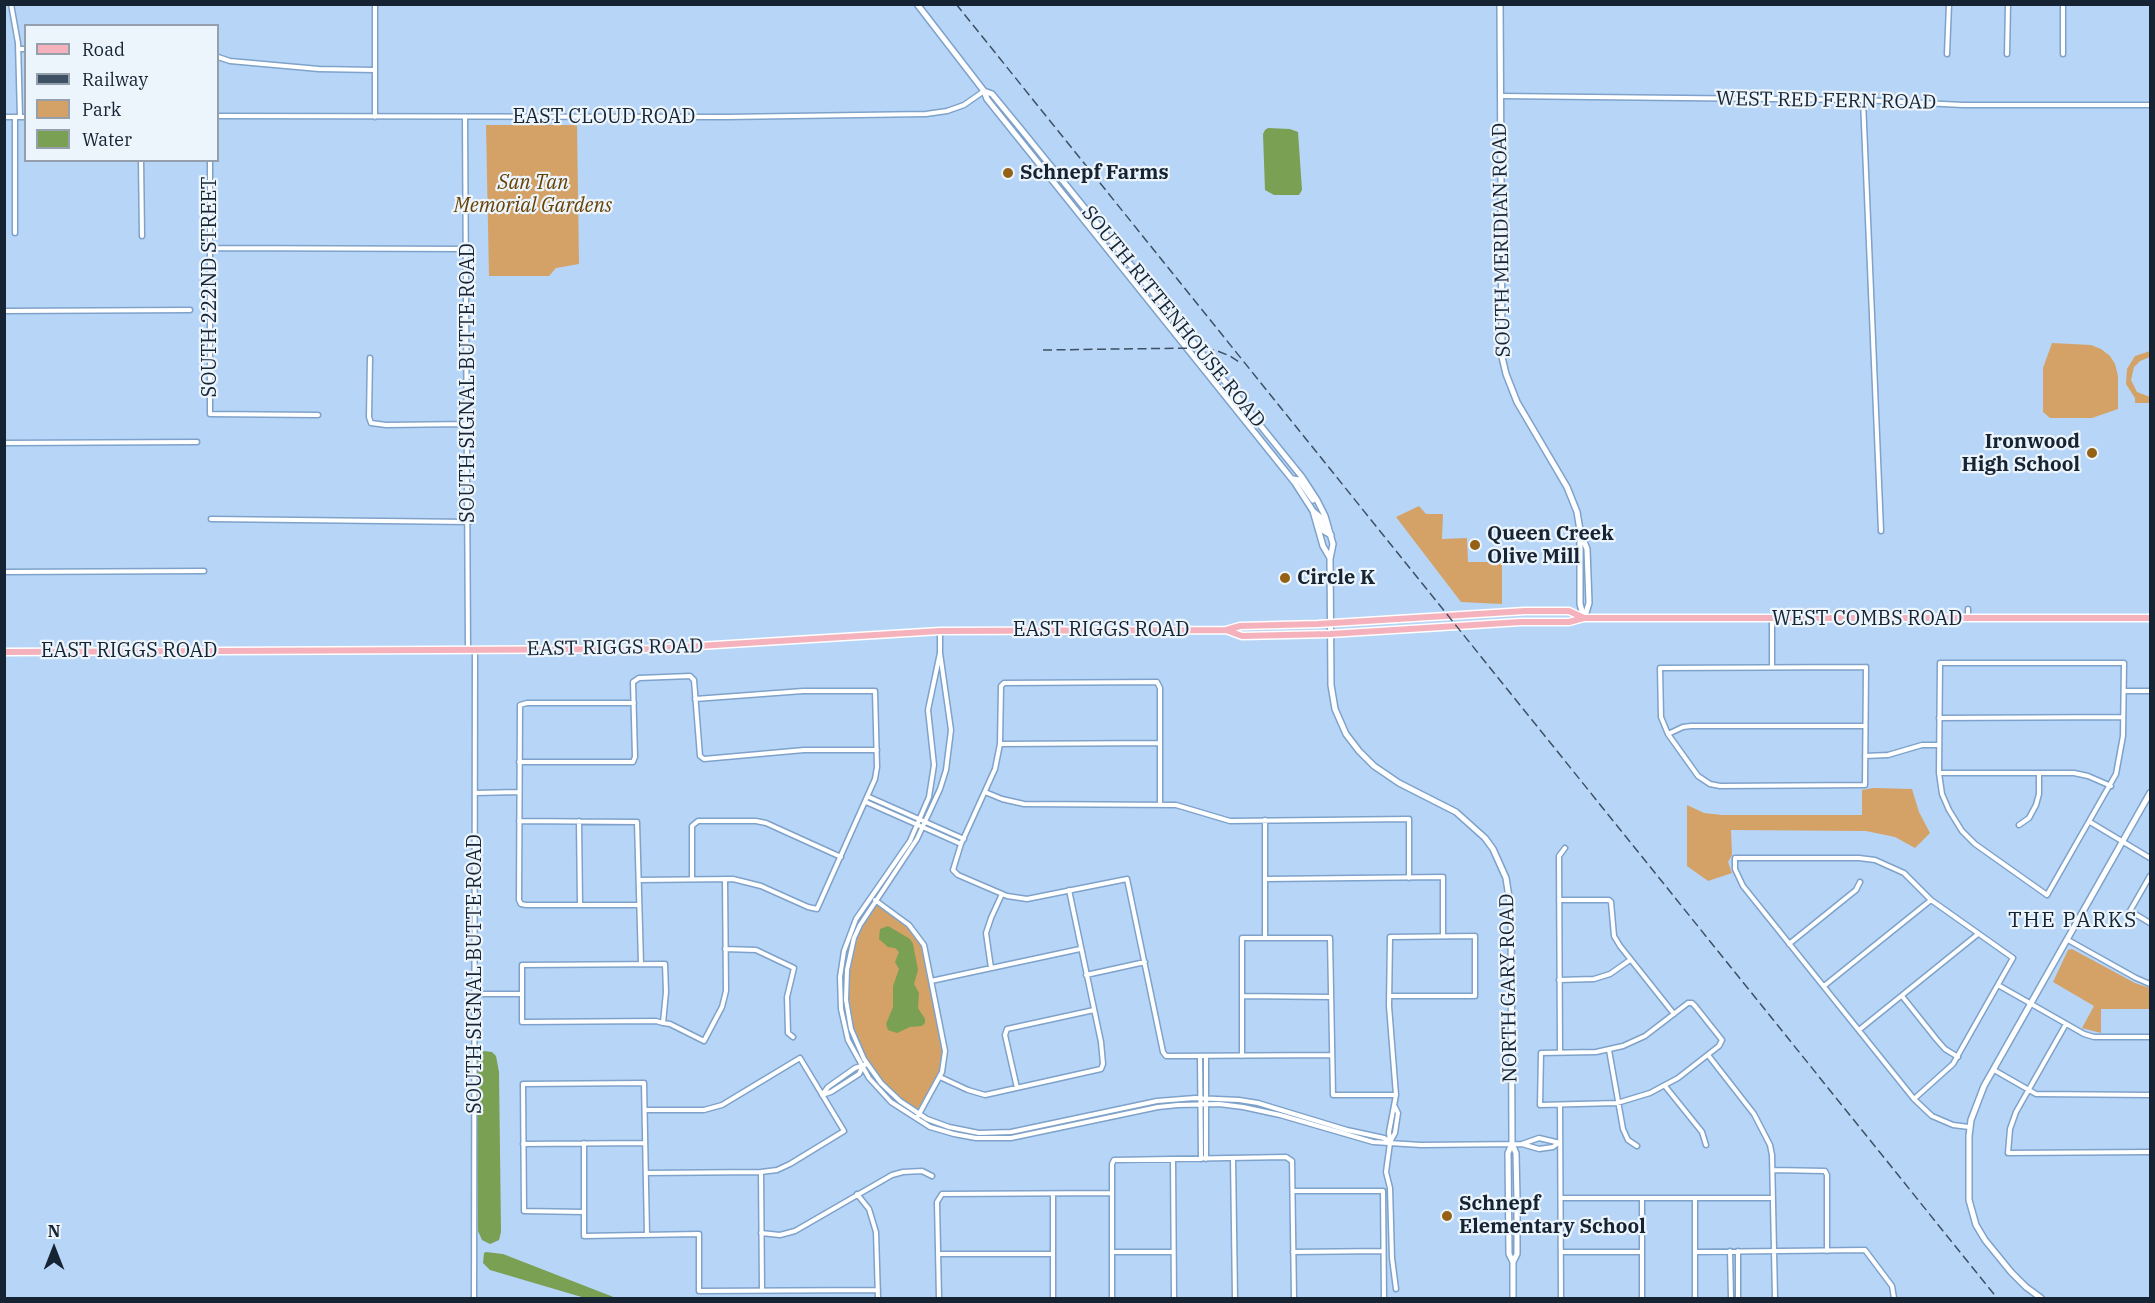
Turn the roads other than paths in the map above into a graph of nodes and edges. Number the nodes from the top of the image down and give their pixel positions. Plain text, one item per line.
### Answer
1 (11, 4) edge
2 (375, 4) edge
3 (917, 4) edge
4 (1500, 4) edge
5 (1949, 4) edge
6 (2008, 4) edge
7 (2063, 4) edge
8 (18, 49) junction
9 (24, 49) edge
10 (1947, 54) dead end
11 (2007, 54) dead end
12 (2063, 54) dead end
13 (219, 57) edge
14 (375, 70) junction
15 (984, 91) junction
16 (1501, 96) junction
17 (1863, 100) junction
18 (2151, 105) edge
19 (219, 116) edge
20 (4, 117) edge
21 (17, 117) junction
22 (24, 117) edge
23 (375, 117) junction
24 (465, 117) junction
25 (141, 162) edge
26 (210, 162) edge
27 (15, 233) dead end
28 (142, 236) dead end
29 (209, 248) junction
30 (467, 249) junction
31 (190, 310) dead end
32 (4, 311) edge
33 (370, 358) dead end
34 (318, 416) dead end
35 (468, 424) junction
36 (196, 442) dead end
37 (4, 443) edge
38 (1292, 478) junction
39 (1319, 504) junction
40 (1313, 511) junction
41 (211, 519) dead end
42 (469, 522) junction
43 (1881, 531) dead end
44 (1331, 535) junction
45 (1330, 559) junction
46 (204, 571) dead end
47 (4, 572) edge
48 (1968, 609) dead end
49 (1584, 618) junction
50 (2151, 618) edge
51 (1772, 619) junction
52 (1968, 619) junction
53 (1330, 623) junction
54 (1226, 630) junction
55 (940, 631) junction
56 (1330, 634) junction
57 (472, 650) junction
58 (4, 652) edge
59 (940, 653) junction
60 (1772, 667) junction
61 (2124, 691) junction
62 (2151, 691) edge
63 (695, 699) junction
64 (634, 703) junction
65 (2124, 717) junction
66 (1939, 718) junction
67 (1865, 726) junction
68 (1668, 734) junction
69 (1160, 743) junction
70 (1000, 744) junction
71 (1939, 745) junction
72 (877, 750) junction
73 (1865, 756) junction
74 (519, 762) junction
75 (1939, 773) junction
76 (2039, 773) junction
77 (2111, 786) junction
78 (519, 792) junction
79 (985, 792) junction
80 (2151, 792) edge
81 (475, 793) junction
82 (867, 799) junction
83 (1160, 804) junction
84 (920, 820) junction
85 (1265, 820) junction
86 (519, 821) junction
87 (579, 821) junction
88 (926, 822) junction
89 (2090, 822) junction
90 (917, 825) junction
91 (2019, 825) dead end
92 (923, 828) junction
93 (964, 839) junction
94 (2124, 842) junction
95 (961, 844) junction
96 (1565, 848) dead end
97 (841, 857) junction
98 (2151, 858) edge
99 (2151, 876) edge
100 (1409, 878) junction
101 (692, 879) junction
102 (724, 879) junction
103 (1266, 879) junction
104 (639, 880) junction
105 (1860, 882) dead end
106 (1069, 890) junction
107 (1002, 894) junction
108 (870, 896) junction
109 (875, 900) junction
110 (1559, 900) junction
111 (1931, 900) junction
112 (579, 905) junction
113 (639, 905) junction
114 (2151, 923) edge
115 (1978, 934) junction
116 (1443, 936) junction
117 (1265, 938) junction
118 (2068, 940) junction
119 (1789, 944) junction
120 (725, 949) junction
121 (1080, 949) junction
122 (1630, 960) junction
123 (1145, 962) junction
124 (641, 964) junction
125 (991, 968) junction
126 (1086, 975) junction
127 (1559, 980) junction
128 (931, 981) junction
129 (2151, 984) edge
130 (1998, 985) junction
131 (1824, 986) junction
132 (475, 994) junction
133 (522, 994) junction
134 (1242, 996) junction
135 (1389, 996) junction
136 (1902, 996) junction
137 (1331, 997) junction
138 (2031, 1004) junction
139 (1094, 1010) junction
140 (1674, 1014) junction
141 (663, 1023) junction
142 (2066, 1024) junction
143 (1859, 1030) junction
144 (793, 1037) dead end
145 (2151, 1037) edge
146 (1609, 1050) junction
147 (1560, 1052) junction
148 (1332, 1055) junction
149 (1708, 1055) junction
150 (1200, 1056) junction
151 (1206, 1056) junction
152 (1242, 1056) junction
153 (1958, 1057) junction
154 (867, 1064) junction
155 (862, 1067) junction
156 (1994, 1070) junction
157 (940, 1077) junction
158 (840, 1078) junction
159 (844, 1084) junction
160 (1665, 1086) junction
161 (1017, 1088) junction
162 (2028, 1091) junction
163 (822, 1095) junction
164 (1396, 1095) junction
165 (2151, 1095) edge
166 (1203, 1098) junction
167 (1914, 1099) junction
168 (1617, 1103) junction
169 (1203, 1105) junction
170 (1560, 1105) junction
171 (645, 1110) junction
172 (918, 1117) junction
173 (1970, 1127) junction
174 (1542, 1140) junction
175 (584, 1143) junction
176 (645, 1143) junction
177 (1390, 1143) junction
178 (1559, 1143) junction
179 (524, 1144) junction
180 (1512, 1144) junction
181 (1522, 1144) junction
182 (1706, 1145) dead end
183 (1637, 1146) dead end
184 (1542, 1148) junction
185 (2151, 1152) edge
186 (1233, 1158) junction
187 (1173, 1159) junction
188 (1204, 1159) junction
189 (1773, 1170) junction
190 (761, 1172) junction
191 (646, 1173) junction
192 (932, 1176) dead end
193 (1293, 1191) junction
194 (1112, 1193) junction
195 (857, 1194) junction
196 (1053, 1194) junction
197 (1561, 1198) junction
198 (1642, 1198) junction
199 (1695, 1198) junction
200 (1773, 1198) junction
201 (584, 1212) junction
202 (761, 1233) junction
203 (647, 1235) junction
204 (1293, 1251) junction
205 (1383, 1251) junction
206 (1695, 1251) junction
207 (1730, 1251) junction
208 (1738, 1251) junction
209 (1774, 1251) junction
210 (1827, 1251) junction
211 (1112, 1252) junction
212 (1173, 1252) junction
213 (1561, 1252) junction
214 (1642, 1252) junction
215 (938, 1254) junction
216 (1053, 1254) junction
217 (1396, 1289) dead end
218 (762, 1290) junction
219 (878, 1290) junction
220 (474, 1299) edge
221 (878, 1299) edge
222 (939, 1299) edge
223 (1053, 1299) edge
224 (1112, 1299) edge
225 (1174, 1299) edge
226 (1235, 1299) edge
227 (1294, 1299) edge
228 (1384, 1299) edge
229 (1513, 1299) edge
230 (1561, 1299) edge
231 (1642, 1299) edge
232 (1695, 1299) edge
233 (1731, 1299) edge
234 (1738, 1299) edge
235 (1775, 1299) edge
236 (1894, 1299) edge
237 (2041, 1299) edge

1 - 8 street
2 - 14 street
3 - 15 main road, SOUTH RITTENHOUSE ROAD
4 - 16 main road, SOUTH MERIDIAN ROAD
5 - 10 street
6 - 11 street
7 - 12 street
8 - 9 street
8 - 21 street
13 - 14 street
14 - 23 street
15 - 24 street, EAST CLOUD ROAD
15 - 38 main road, SOUTH RITTENHOUSE ROAD
15 - 39 main road, SOUTH RITTENHOUSE ROAD
16 - 17 street, WEST RED FERN ROAD
16 - 49 main road, SOUTH MERIDIAN ROAD
17 - 18 street, WEST RED FERN ROAD
17 - 43 street
19 - 23 street, EAST CLOUD ROAD
20 - 21 street
21 - 22 street
21 - 27 street
23 - 24 street, EAST CLOUD ROAD
24 - 30 street, SOUTH SIGNAL BUTTE ROAD
25 - 28 street
26 - 29 street, SOUTH 222ND STREET
29 - 30 street
29 - 34 street, SOUTH 222ND STREET
30 - 35 street, SOUTH SIGNAL BUTTE ROAD
31 - 32 street
33 - 35 street
35 - 42 street, SOUTH SIGNAL BUTTE ROAD
36 - 37 street
38 - 39 main road
38 - 40 main road, SOUTH RITTENHOUSE ROAD
39 - 44 main road, SOUTH RITTENHOUSE ROAD
40 - 44 main road
40 - 45 main road, SOUTH RITTENHOUSE ROAD
41 - 42 street
42 - 57 street, SOUTH SIGNAL BUTTE ROAD
44 - 45 main road, SOUTH RITTENHOUSE ROAD
45 - 53 main road, SOUTH RITTENHOUSE ROAD
46 - 47 street
48 - 52 street
49 - 51 main road, WEST COMBS ROAD
49 - 53 main road, WEST COMBS ROAD
49 - 56 main road, WEST COMBS ROAD
50 - 52 main road, WEST COMBS ROAD
51 - 52 main road, WEST COMBS ROAD
51 - 60 street
53 - 54 main road, EAST RIGGS ROAD
53 - 56 main road, NORTH GARY ROAD
54 - 55 main road, EAST RIGGS ROAD
54 - 56 main road, EAST RIGGS ROAD
55 - 57 main road, EAST RIGGS ROAD
55 - 59 street
56 - 180 main road, NORTH GARY ROAD
57 - 58 main road, EAST RIGGS ROAD
57 - 81 street, SOUTH SIGNAL BUTTE ROAD
59 - 84 street
59 - 88 street
60 - 67 street
60 - 68 street
61 - 62 street
61 - 65 street
61 - 66 street
63 - 64 street
63 - 72 street
63 - 72 street
64 - 74 street
64 - 74 street
65 - 66 street
65 - 77 street
66 - 71 street
67 - 68 street
67 - 73 street
68 - 73 street
69 - 70 street
69 - 70 street
69 - 83 street
70 - 79 street
71 - 73 street
71 - 75 street
72 - 82 street
74 - 78 street
75 - 76 street
75 - 89 street
76 - 77 street
76 - 91 street
77 - 89 street
78 - 81 street
78 - 86 street
79 - 83 street
79 - 93 street
80 - 94 main road
81 - 132 street, SOUTH SIGNAL BUTTE ROAD
82 - 84 street
82 - 90 street
82 - 97 street
83 - 85 street
84 - 88 street
84 - 90 street
85 - 100 street
85 - 103 street
86 - 87 street
86 - 112 street
87 - 104 street
87 - 112 street
88 - 92 street
88 - 93 street
89 - 94 street
90 - 92 street
90 - 108 street
92 - 95 street
92 - 109 street
93 - 95 street
94 - 98 street
94 - 118 main road
95 - 107 street
96 - 110 street
97 - 101 street
97 - 102 street
99 - 114 street
100 - 103 street
100 - 116 street
101 - 102 street
101 - 104 street
102 - 120 street
103 - 117 street
104 - 113 street
105 - 119 street
106 - 107 street
106 - 121 street
106 - 123 street
107 - 125 street
108 - 109 street
108 - 155 street
109 - 128 street
109 - 154 street
110 - 122 street
110 - 127 street
111 - 115 street
111 - 119 street
111 - 131 street
112 - 113 street
113 - 124 street
115 - 130 street
115 - 136 street
116 - 135 street
116 - 135 street
117 - 134 street
117 - 137 street
118 - 129 street
118 - 138 main road
119 - 131 street
120 - 141 street
120 - 144 street
121 - 125 street
121 - 126 street
122 - 127 street
122 - 140 street
123 - 126 street
123 - 150 street
124 - 133 street
124 - 141 street
125 - 128 street
126 - 139 street
127 - 147 street
128 - 157 street
130 - 138 street
130 - 153 street
131 - 143 street
132 - 133 street
132 - 220 street, SOUTH SIGNAL BUTTE ROAD
133 - 141 street
134 - 137 street
134 - 152 street
135 - 164 street
136 - 143 street
136 - 153 street
137 - 148 street
138 - 142 street
138 - 156 main road
139 - 161 street
139 - 161 street
140 - 146 street
140 - 149 street
142 - 145 street
142 - 162 street
143 - 167 street
146 - 147 street
146 - 168 street
147 - 170 street
148 - 152 street
148 - 164 street
149 - 160 street
149 - 189 street
150 - 151 street
150 - 166 street
151 - 152 street
151 - 166 street
153 - 167 street
154 - 155 street
154 - 172 street
155 - 158 street
155 - 159 street
155 - 172 street
156 - 162 street
156 - 173 main road
157 - 161 street
157 - 172 street
158 - 159 street
158 - 163 street
159 - 163 street
160 - 168 street
160 - 182 street
162 - 165 street
162 - 185 street
163 - 171 street
163 - 190 street
164 - 177 street
166 - 169 street
166 - 172 street
166 - 177 street
167 - 173 street
168 - 170 street
168 - 183 street
169 - 172 street
169 - 177 street
169 - 188 street
170 - 178 street
171 - 176 street
171 - 179 street
173 - 237 main road
174 - 178 street
174 - 181 street
174 - 184 street
175 - 176 street
175 - 179 street
175 - 201 street
176 - 191 street
177 - 180 street
177 - 217 street
178 - 184 street
178 - 197 street
179 - 201 street
180 - 181 street
180 - 229 main road, NORTH GARY ROAD
181 - 184 street
186 - 188 street
186 - 193 street
186 - 226 street
187 - 188 street
187 - 194 street
187 - 212 street
189 - 200 street
189 - 210 street
190 - 191 street
190 - 202 street
191 - 203 street
192 - 195 street
193 - 204 street
193 - 205 street
194 - 196 street
194 - 211 street
195 - 202 street
195 - 219 street
196 - 215 street
196 - 216 street
197 - 198 street
197 - 213 street
198 - 199 street
198 - 214 street
199 - 200 street
199 - 206 street
200 - 209 street
201 - 203 street
202 - 218 street
203 - 218 street
204 - 205 street
204 - 227 street
205 - 228 street
206 - 207 street
206 - 232 street
207 - 208 street
207 - 233 street
208 - 209 street
208 - 234 street
209 - 210 street
209 - 235 street
210 - 236 street
211 - 212 street
211 - 224 street
212 - 225 street
213 - 214 street
213 - 230 street
214 - 231 street
215 - 216 street
215 - 222 street
216 - 223 street
218 - 219 street
219 - 221 street

